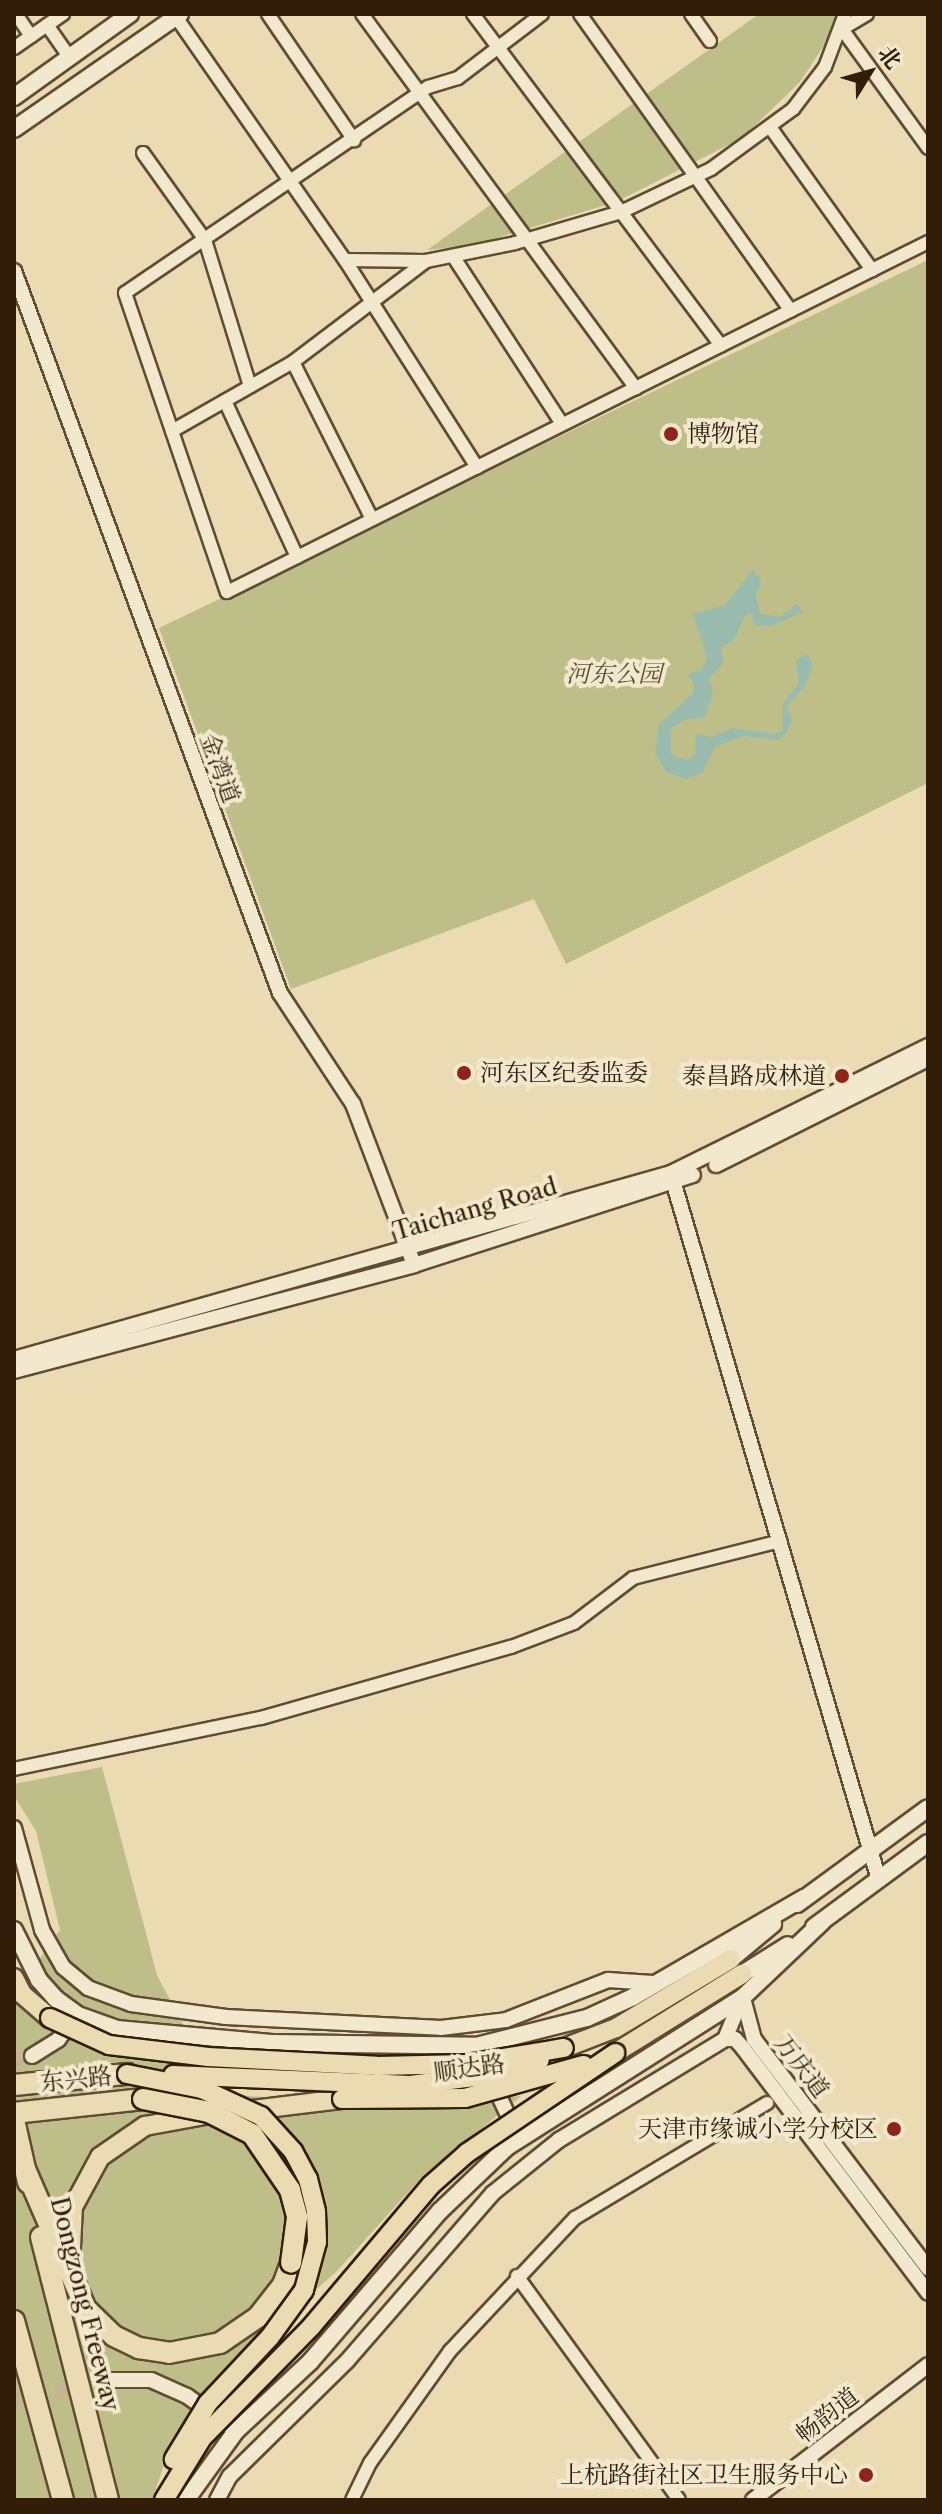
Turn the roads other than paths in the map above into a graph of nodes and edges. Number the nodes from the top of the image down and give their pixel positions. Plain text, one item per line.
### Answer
1 (16, 14) edge
2 (63, 14) edge
3 (130, 14) edge
4 (268, 14) edge
5 (362, 14) edge
6 (473, 14) edge
7 (542, 14) edge
8 (580, 14) edge
9 (691, 14) edge
10 (845, 14) edge
11 (867, 14) edge
12 (178, 16) edge
13 (47, 25) junction
14 (842, 29) junction
15 (31, 36) junction
16 (710, 41) dead end
17 (14, 48) edge
18 (498, 48) junction
19 (69, 57) junction
20 (420, 93) junction
21 (14, 97) edge
22 (770, 127) junction
23 (14, 129) edge
24 (354, 140) junction
25 (928, 148) edge
26 (143, 153) dead end
27 (695, 176) junction
28 (293, 183) junction
29 (621, 212) junction
30 (530, 239) junction
31 (205, 240) junction
32 (928, 242) edge
33 (453, 256) junction
34 (345, 260) junction
35 (426, 261) junction
36 (872, 270) junction
37 (14, 271) edge
38 (370, 304) junction
39 (791, 311) junction
40 (721, 346) junction
41 (293, 362) junction
42 (250, 386) junction
43 (636, 388) junction
44 (225, 401) junction
45 (562, 424) junction
46 (172, 431) junction
47 (477, 467) junction
48 (372, 519) junction
49 (297, 557) junction
50 (928, 1046) edge
51 (928, 1059) edge
52 (672, 1178) junction
53 (412, 1258) junction
54 (14, 1359) edge
55 (14, 1371) edge
56 (780, 1541) junction
57 (14, 1769) edge
58 (928, 1808) edge
59 (14, 1828) edge
60 (928, 1843) edge
61 (868, 1853) junction
62 (879, 1880) junction
63 (804, 1898) junction
64 (822, 1922) junction
65 (14, 1930) edge
66 (737, 1967) junction
67 (14, 1978) edge
68 (668, 1979) junction
69 (742, 1998) junction
70 (78, 2015) junction
71 (725, 2039) junction
72 (476, 2046) junction
73 (564, 2048) junction
74 (615, 2053) junction
75 (32, 2056) tunnel mouth
76 (127, 2074) junction
77 (14, 2085) edge
78 (767, 2103) dead end
79 (14, 2113) edge
80 (14, 2120) edge
81 (519, 2139) junction
82 (25, 2169) junction
83 (928, 2268) edge
84 (517, 2276) junction
85 (73, 2290) junction
86 (928, 2293) edge
87 (14, 2321) edge
88 (928, 2365) edge
89 (105, 2380) tunnel mouth
90 (236, 2431) junction
91 (63, 2500) edge
92 (108, 2500) edge
93 (162, 2500) edge
94 (186, 2500) edge
95 (217, 2500) edge
96 (352, 2500) edge
97 (679, 2500) edge
98 (753, 2500) edge

1 - 15 street
2 - 13 street
3 - 19 main road
4 - 24 street
5 - 20 street
6 - 18 street
7 - 18 street
8 - 27 street
9 - 16 street
10 - 14 street
11 - 14 street
12 - 23 main road
12 - 28 street
13 - 15 street
13 - 19 street
14 - 22 street
14 - 25 street
15 - 17 street
18 - 20 street
18 - 29 street
19 - 21 main road
20 - 24 street
20 - 30 street
22 - 27 street
22 - 36 street
24 - 28 street
26 - 31 street
27 - 29 street
27 - 39 street
28 - 31 street
28 - 34 street
29 - 30 street
29 - 40 street
30 - 33 street
30 - 43 street
31 - 42 street
31 - 46 street
32 - 36 street
33 - 35 street
33 - 45 street
34 - 35 street
34 - 38 street
35 - 38 street
36 - 39 street
37 - 53 street, 金湾道
38 - 41 street
38 - 47 street
39 - 40 street
40 - 43 street
41 - 42 street
41 - 48 street
42 - 44 street
43 - 45 street
44 - 46 street
44 - 49 street
45 - 47 street
46 - 49 street
47 - 48 street
48 - 49 street
50 - 52 street, Taichang Road
51 - 52 street, Taichang Road
52 - 53 street, Taichang Road
52 - 56 street
53 - 54 street, Taichang Road
53 - 55 street, Taichang Road
56 - 57 street
56 - 61 street
58 - 61 main road, 顺达路
59 - 68 street
60 - 62 main road, 顺达路
61 - 62 street
61 - 63 main road, 顺达路
62 - 64 main road, 顺达路
63 - 66 main road, 顺达路
63 - 68 main road
64 - 66 main road, 顺达路
64 - 69 main road
65 - 70 main road
66 - 73 main road, 顺达路
66 - 74 main road, 顺达路
67 - 73 main road, bridge
68 - 72 main road
69 - 71 street
69 - 81 main road
69 - 83 street, 万庆道
70 - 72 main road
70 - 75 street
71 - 86 street, 万庆道
71 - 95 street
72 - 81 street
73 - 76 main road, 顺达路, bridge
74 - 85 main road, 顺达路, bridge
74 - 93 main road, bridge
76 - 77 highway, 东兴路
76 - 93 main road, bridge
78 - 84 street
79 - 85 highway, 东兴路, bridge
80 - 82 highway, Dongzong Freeway
81 - 90 main road
82 - 85 highway
82 - 92 highway, Dongzong Freeway
84 - 96 street
84 - 97 street
87 - 91 highway
88 - 98 street, 畅韵道
89 - 90 street
90 - 94 main road

